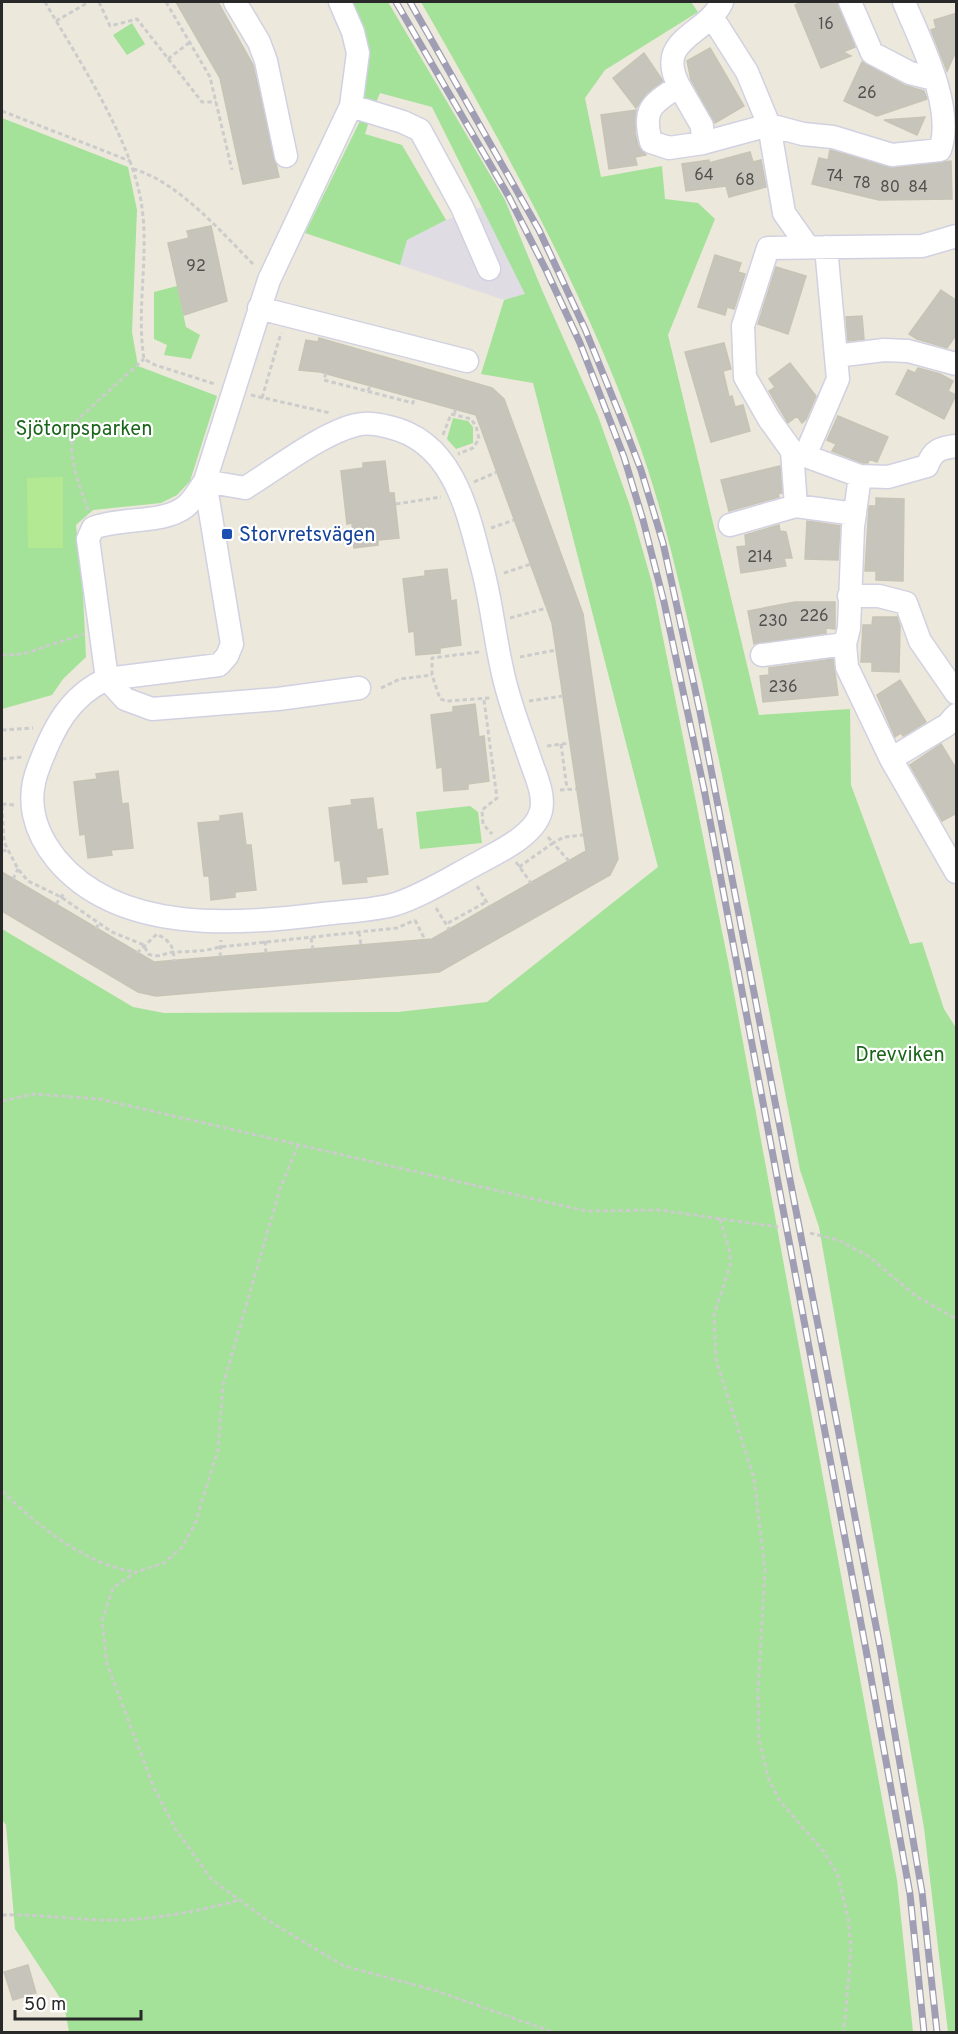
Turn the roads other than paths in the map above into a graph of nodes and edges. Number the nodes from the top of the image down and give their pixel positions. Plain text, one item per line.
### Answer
1 (235, 2) edge
2 (340, 2) edge
3 (850, 2) edge
4 (904, 2) edge
5 (717, 9) edge
6 (934, 79) junction
7 (679, 86) junction
8 (351, 106) junction
9 (769, 125) junction
10 (703, 143) junction
11 (948, 155) edge
12 (286, 156) dead end
13 (784, 213) junction
14 (957, 236) edge
15 (817, 247) junction
16 (768, 248) junction
17 (489, 269) dead end
18 (259, 308) junction
19 (836, 356) junction
20 (467, 361) dead end
21 (957, 364) edge
22 (957, 446) edge
23 (799, 453) junction
24 (860, 476) junction
25 (205, 481) junction
26 (796, 506) junction
27 (855, 514) junction
28 (730, 525) dead end
29 (849, 596) junction
30 (845, 644) junction
31 (762, 655) dead end
32 (107, 679) junction
33 (370, 688) road end
34 (957, 693) edge
35 (957, 715) edge
36 (891, 759) junction
37 (957, 872) edge

1 - 12 street
2 - 8 street
3 - 6 street
4 - 6 street
5 - 7 street
5 - 9 street
6 - 11 street
7 - 10 street
7 - 10 street
8 - 17 street
8 - 18 street
9 - 10 street
9 - 11 street
9 - 13 street
13 - 15 street
13 - 16 street
14 - 15 street
15 - 16 street
15 - 19 street
16 - 23 street
18 - 20 street
18 - 25 street
19 - 21 street
19 - 23 street
22 - 24 street
23 - 24 street
23 - 26 street
24 - 27 street
25 - 32 street
25 - 32 street
25 - 32 street
26 - 27 street
26 - 28 street
27 - 29 street
29 - 30 street
29 - 34 street
30 - 31 street
30 - 36 street
32 - 33 street
35 - 36 street
36 - 37 street

